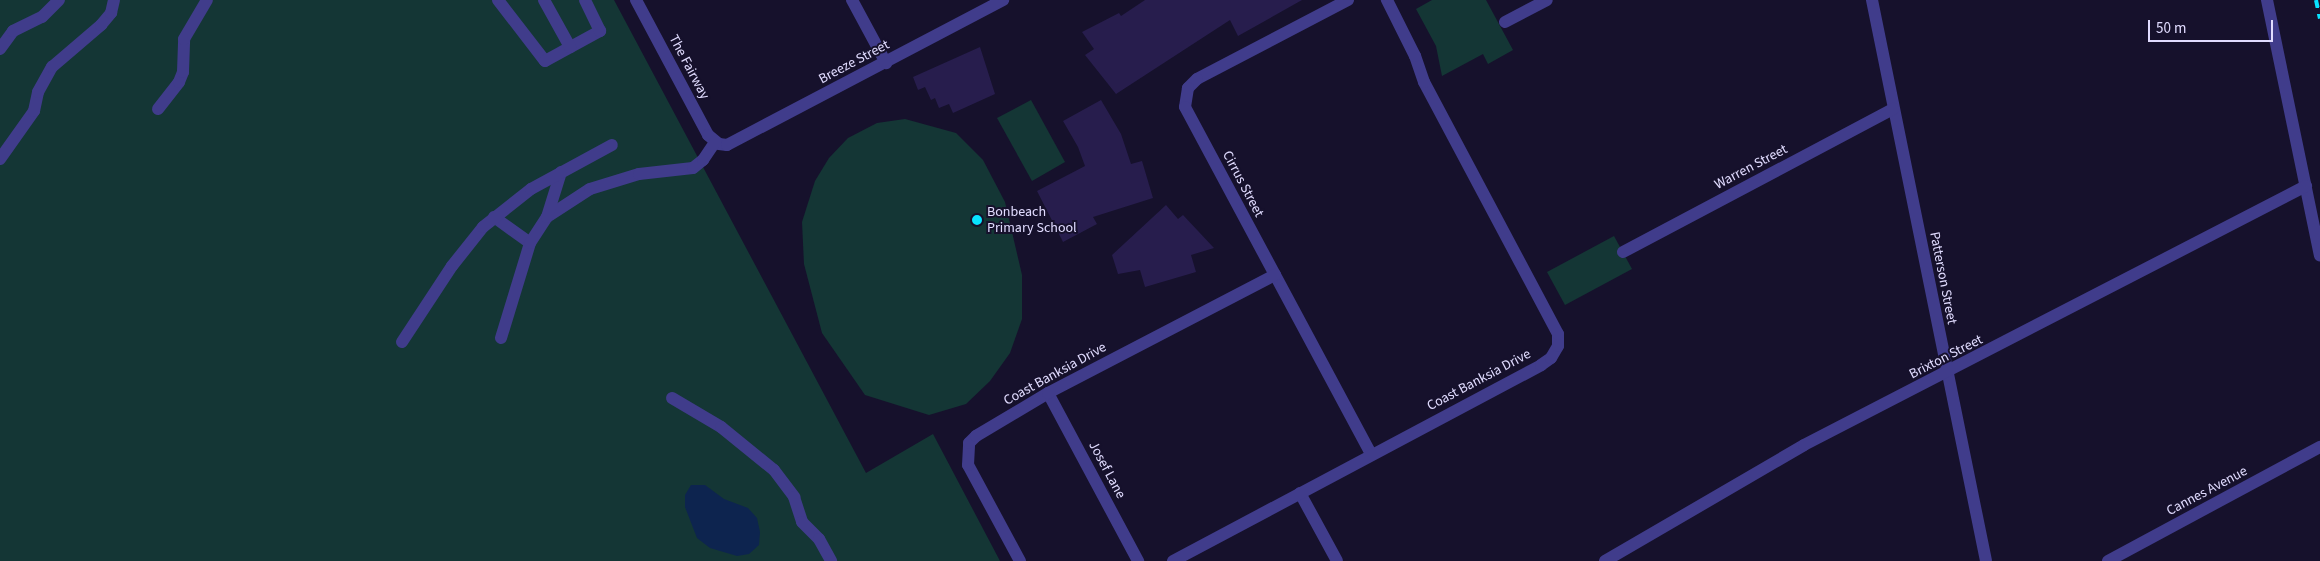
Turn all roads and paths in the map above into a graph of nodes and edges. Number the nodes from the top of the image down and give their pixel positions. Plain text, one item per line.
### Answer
1 (60, 0) edge
2 (114, 0) edge
3 (207, 0) edge
4 (544, 0) edge
5 (585, 0) edge
6 (636, 0) edge
7 (852, 0) edge
8 (1003, 0) edge
9 (1348, 0) edge
10 (1387, 0) edge
11 (1547, 0) edge
12 (1872, 0) edge
13 (2267, 0) edge
14 (500, 1) edge
15 (1505, 22) dead end
16 (570, 47) junction
17 (0, 49) edge
18 (886, 63) junction
19 (158, 109) dead end
20 (1893, 109) junction
21 (717, 143) junction
22 (612, 145) dead end
23 (0, 159) edge
24 (560, 172) junction
25 (2306, 186) junction
26 (494, 217) junction
27 (547, 217) junction
28 (530, 243) junction
29 (1623, 252) dead end
30 (2320, 256) edge
31 (1275, 275) junction
32 (501, 338) dead end
33 (402, 342) dead end
34 (1947, 374) junction
35 (1048, 393) junction
36 (672, 398) dead end
37 (2320, 447) edge
38 (1371, 454) junction
39 (1300, 493) junction
40 (1607, 560) edge
41 (831, 561) edge
42 (1020, 561) edge
43 (1138, 561) edge
44 (1173, 561) edge
45 (1337, 561) edge
46 (1986, 561) edge
47 (2108, 561) edge

1 - 17 street
2 - 23 street
3 - 19 street
4 - 16 street
5 - 16 street
6 - 21 street, The Fairway
7 - 18 street
8 - 18 street, Breeze Street
9 - 31 street, Cirrus Street
10 - 38 street, Coast Banksia Drive
11 - 15 street
12 - 20 street, Patterson Street
13 - 25 street
14 - 16 street
18 - 21 street, Breeze Street
20 - 29 street, Warren Street
20 - 34 street, Patterson Street
21 - 27 street
22 - 24 street
24 - 26 street
24 - 27 street
25 - 30 street
25 - 34 street, Brixton Street
26 - 28 street
26 - 33 street
27 - 28 street
28 - 32 street
31 - 35 street, Coast Banksia Drive
31 - 38 street, Cirrus Street
34 - 40 street, Brixton Street
34 - 46 street, Patterson Street
35 - 42 street, Coast Banksia Drive
35 - 43 street, Josef Lane
36 - 41 street
37 - 47 street, Cannes Avenue
38 - 39 street, Coast Banksia Drive
39 - 44 street, Coast Banksia Drive
39 - 45 street

